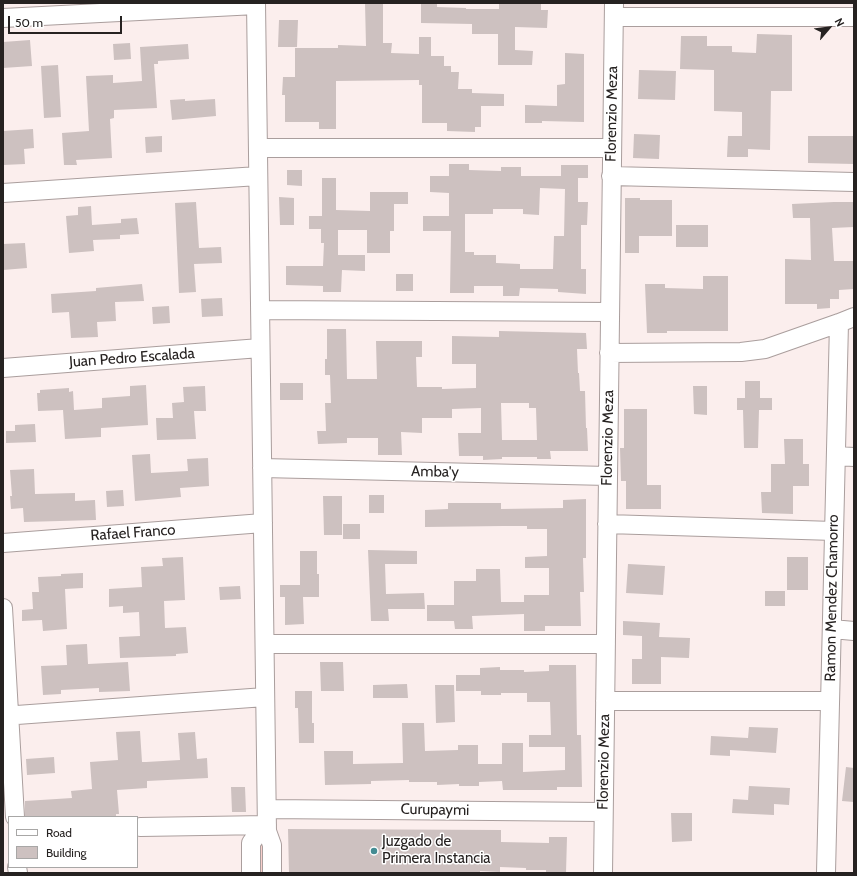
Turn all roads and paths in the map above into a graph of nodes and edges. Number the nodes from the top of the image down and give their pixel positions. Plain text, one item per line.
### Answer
1 (256, 4) edge
2 (614, 10) edge
3 (854, 17) edge
4 (3, 18) edge
5 (258, 148) junction
6 (612, 148) junction
7 (258, 176) junction
8 (612, 176) junction
9 (854, 182) edge
10 (3, 193) edge
11 (260, 310) junction
12 (610, 312) junction
13 (847, 320) edge
14 (260, 348) junction
15 (610, 353) junction
16 (3, 368) edge
17 (836, 456) junction
18 (854, 457) edge
19 (262, 468) junction
20 (608, 476) junction
21 (263, 523) junction
22 (607, 524) junction
23 (834, 531) junction
24 (3, 543) edge
25 (3, 608) edge
26 (832, 629) junction
27 (854, 631) edge
28 (265, 644) junction
29 (606, 644) junction
30 (265, 697) junction
31 (605, 701) junction
32 (830, 701) junction
33 (6, 716) edge
34 (603, 812) junction
35 (14, 816) edge
36 (267, 822) junction
37 (140, 827) dead end
38 (251, 873) edge
39 (272, 873) edge
40 (603, 873) edge
41 (826, 873) edge

1 - 4 street
1 - 5 street
2 - 3 street
2 - 6 street, Florenzio Meza
5 - 6 street
5 - 7 street
6 - 8 street, Florenzio Meza
7 - 10 street
7 - 11 street
8 - 9 street
8 - 12 street, Florenzio Meza
11 - 12 street
11 - 14 street
12 - 15 street, Florenzio Meza
13 - 15 street
13 - 17 street, Ramon Mendez Chamorro
14 - 16 street, Juan Pedro Escalada
14 - 19 street
15 - 20 street, Florenzio Meza
17 - 18 street
17 - 23 street, Ramon Mendez Chamorro
19 - 20 street, Amba'y
19 - 21 street
20 - 22 street, Florenzio Meza
21 - 24 street, Rafael Franco
21 - 28 street
22 - 23 street
22 - 29 street, Florenzio Meza
23 - 26 street, Ramon Mendez Chamorro
25 - 33 street
26 - 27 street
26 - 32 street, Ramon Mendez Chamorro
28 - 29 street
28 - 30 street
29 - 31 street, Florenzio Meza
30 - 33 street
30 - 36 street
31 - 32 street
31 - 34 street, Florenzio Meza
32 - 41 street, Ramon Mendez Chamorro
33 - 35 street
34 - 36 street, Curupaymi
34 - 40 street, Florenzio Meza
36 - 37 street, Curupaymi
36 - 38 street
36 - 39 street

